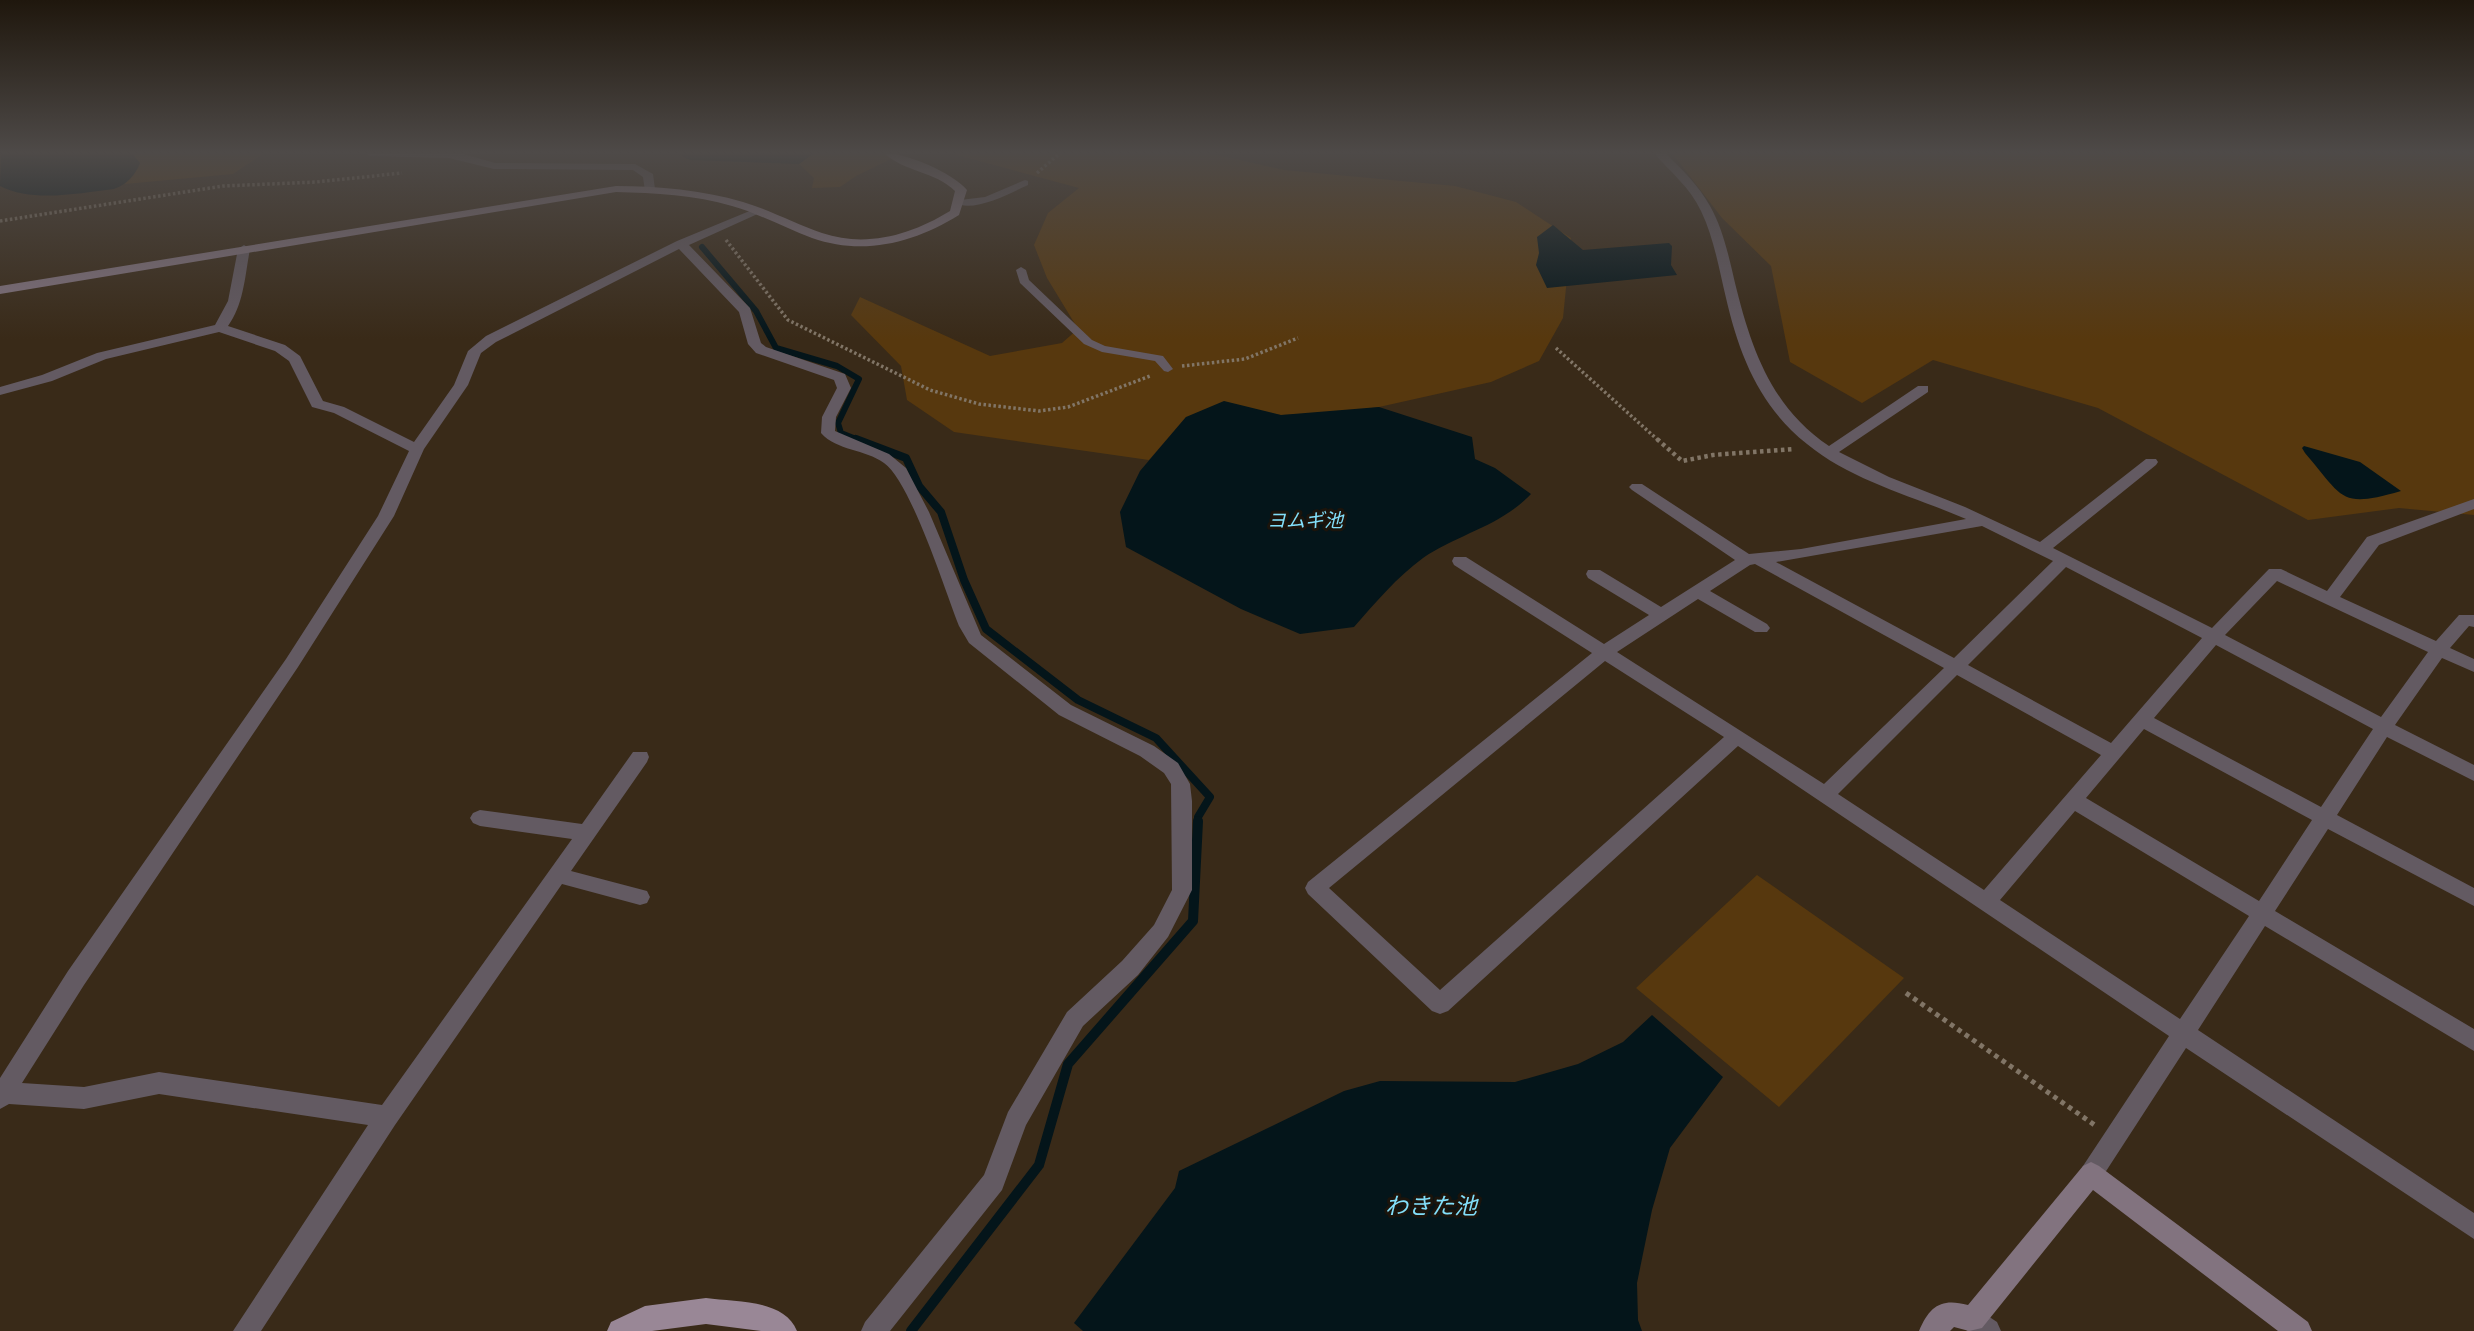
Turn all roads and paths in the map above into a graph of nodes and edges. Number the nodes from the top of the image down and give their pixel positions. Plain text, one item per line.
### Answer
1 (39, 215) edge
2 (446, 215) edge
3 (748, 215) edge
4 (763, 215) edge
5 (954, 215) edge
6 (1709, 215) edge
7 (0, 221) edge
8 (717, 229) junction
9 (681, 244) junction
10 (244, 249) junction
11 (1021, 270) dead end
12 (0, 290) edge
13 (220, 328) junction
14 (1298, 338) dead end
15 (1556, 348) dead end
16 (1168, 369) junction
17 (1923, 389) dead end
18 (0, 391) edge
19 (417, 449) junction
20 (1824, 450) junction
21 (2151, 462) dead end
22 (1637, 487) dead end
23 (2474, 504) edge
24 (1982, 521) junction
25 (2040, 550) junction
26 (1753, 560) junction
27 (1460, 561) dead end
28 (2063, 561) junction
29 (1594, 574) dead end
30 (1698, 592) junction
31 (2330, 599) junction
32 (1662, 615) junction
33 (2471, 616) edge
34 (1761, 628) dead end
35 (2213, 637) junction
36 (2439, 649) junction
37 (1604, 652) junction
38 (2474, 666) edge
39 (1956, 667) junction
40 (2142, 720) junction
41 (2384, 727) junction
42 (1737, 736) junction
43 (2114, 753) junction
44 (640, 757) dead end
45 (2474, 774) edge
46 (1825, 795) junction
47 (2073, 800) junction
48 (2326, 817) junction
49 (481, 818) dead end
50 (587, 833) junction
51 (557, 875) junction
52 (640, 897) dead end
53 (2474, 898) edge
54 (1986, 902) junction
55 (2262, 914) junction
56 (1906, 993) dead end
57 (2184, 1034) junction
58 (2474, 1041) edge
59 (3, 1096) edge
60 (387, 1117) junction
61 (2114, 1139) junction
62 (2091, 1174) junction
63 (2474, 1227) edge
64 (1980, 1325) edge
65 (246, 1331) edge
66 (620, 1331) edge
67 (783, 1331) edge
68 (874, 1331) edge
69 (1932, 1331) edge
70 (2299, 1331) edge

1 - 7 path
2 - 10 street
3 - 8 street
4 - 5 street
6 - 20 street
8 - 9 street
8 - 16 path
9 - 19 street
9 - 68 street
10 - 12 street
10 - 13 street
11 - 16 lane
13 - 18 street
13 - 19 street
14 - 16 path
15 - 20 path
17 - 20 street
19 - 59 street
20 - 24 street
21 - 25 street
22 - 26 street
23 - 31 street
24 - 25 street
24 - 26 street
25 - 28 street
26 - 30 street
26 - 39 street
27 - 37 street
28 - 35 street
28 - 39 street
29 - 32 street
30 - 32 street
30 - 34 street
31 - 35 street
31 - 36 street
32 - 37 street
33 - 36 street
35 - 40 street
35 - 41 street
36 - 38 street
36 - 41 street
37 - 42 street
37 - 42 street
39 - 43 street
39 - 46 street
40 - 43 street
40 - 48 street
41 - 45 street
41 - 48 street
42 - 46 street
43 - 47 street
44 - 50 street
46 - 54 street
47 - 54 street
47 - 55 street
48 - 53 street
48 - 55 street
49 - 50 street
50 - 51 street
51 - 52 street
51 - 60 street
54 - 57 street
55 - 57 street
55 - 58 street
56 - 61 path
57 - 61 street
57 - 63 street
59 - 60 street
60 - 65 street
61 - 62 street
62 - 64 street
62 - 70 street
64 - 69 street
66 - 67 main road

